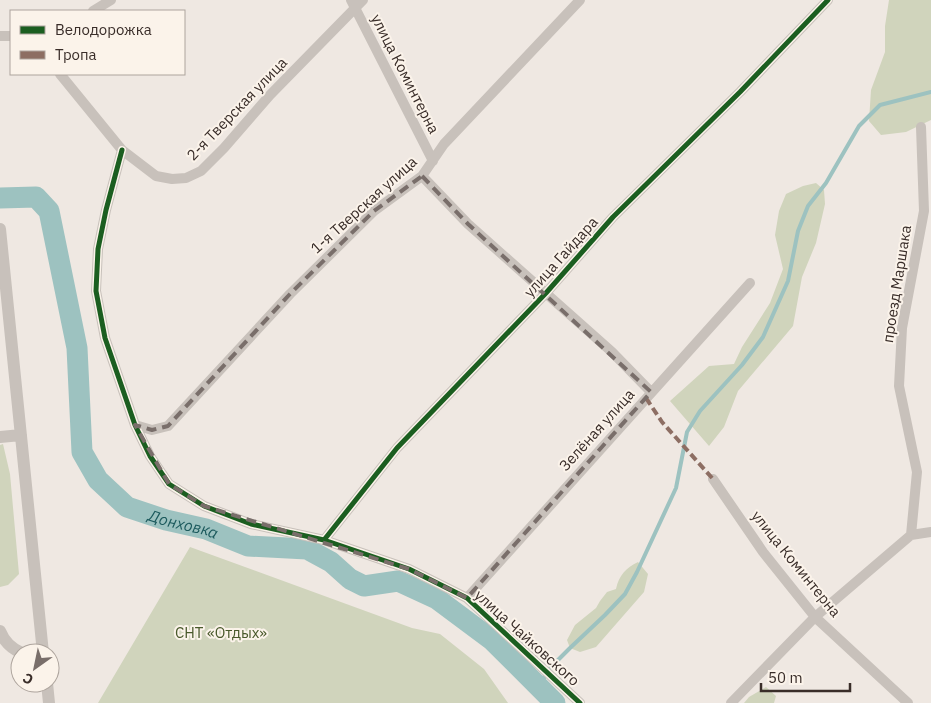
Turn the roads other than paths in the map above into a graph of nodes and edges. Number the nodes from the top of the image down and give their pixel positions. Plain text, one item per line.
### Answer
1 (111, 0) edge
2 (363, 0) edge
3 (580, 0) edge
4 (828, 0) edge
5 (353, 4) edge
6 (95, 10) edge
7 (61, 75) edge
8 (922, 127) dead end
9 (122, 150) junction
10 (433, 161) junction
11 (422, 176) junction
12 (0, 229) edge
13 (750, 284) dead end
14 (546, 293) junction
15 (652, 392) junction
16 (135, 425) junction
17 (21, 435) junction
18 (0, 437) edge
19 (713, 479) dead end
20 (931, 532) edge
21 (911, 535) junction
22 (324, 540) junction
23 (467, 598) junction
24 (815, 617) junction
25 (0, 631) edge
26 (43, 643) edge
27 (10, 645) edge
28 (580, 703) edge
29 (730, 703) edge
30 (908, 703) edge

1 - 6 street
2 - 5 street, 2-я Тверская улица
3 - 10 street, 1-я Тверская улица
4 - 14 street, улица Гайдара
5 - 9 street, 2-я Тверская улица
5 - 10 street, улица Коминтерна
7 - 9 street, 2-я Тверская улица
8 - 21 street, проезд Маршака
9 - 16 street, улица Чайковского
10 - 11 street, 1-я Тверская улица
11 - 14 street
11 - 16 street, 1-я Тверская улица
12 - 17 street
13 - 15 street, Зелёная улица
14 - 15 street
14 - 22 street, улица Гайдара
15 - 23 street, Зелёная улица
16 - 22 street, улица Чайковского
17 - 18 street
17 - 26 street
19 - 24 street, улица Коминтерна
20 - 21 street
21 - 24 street
22 - 23 street, улица Чайковского
23 - 28 street, улица Чайковского
24 - 29 street
24 - 30 street, улица Коминтерна
25 - 27 street

